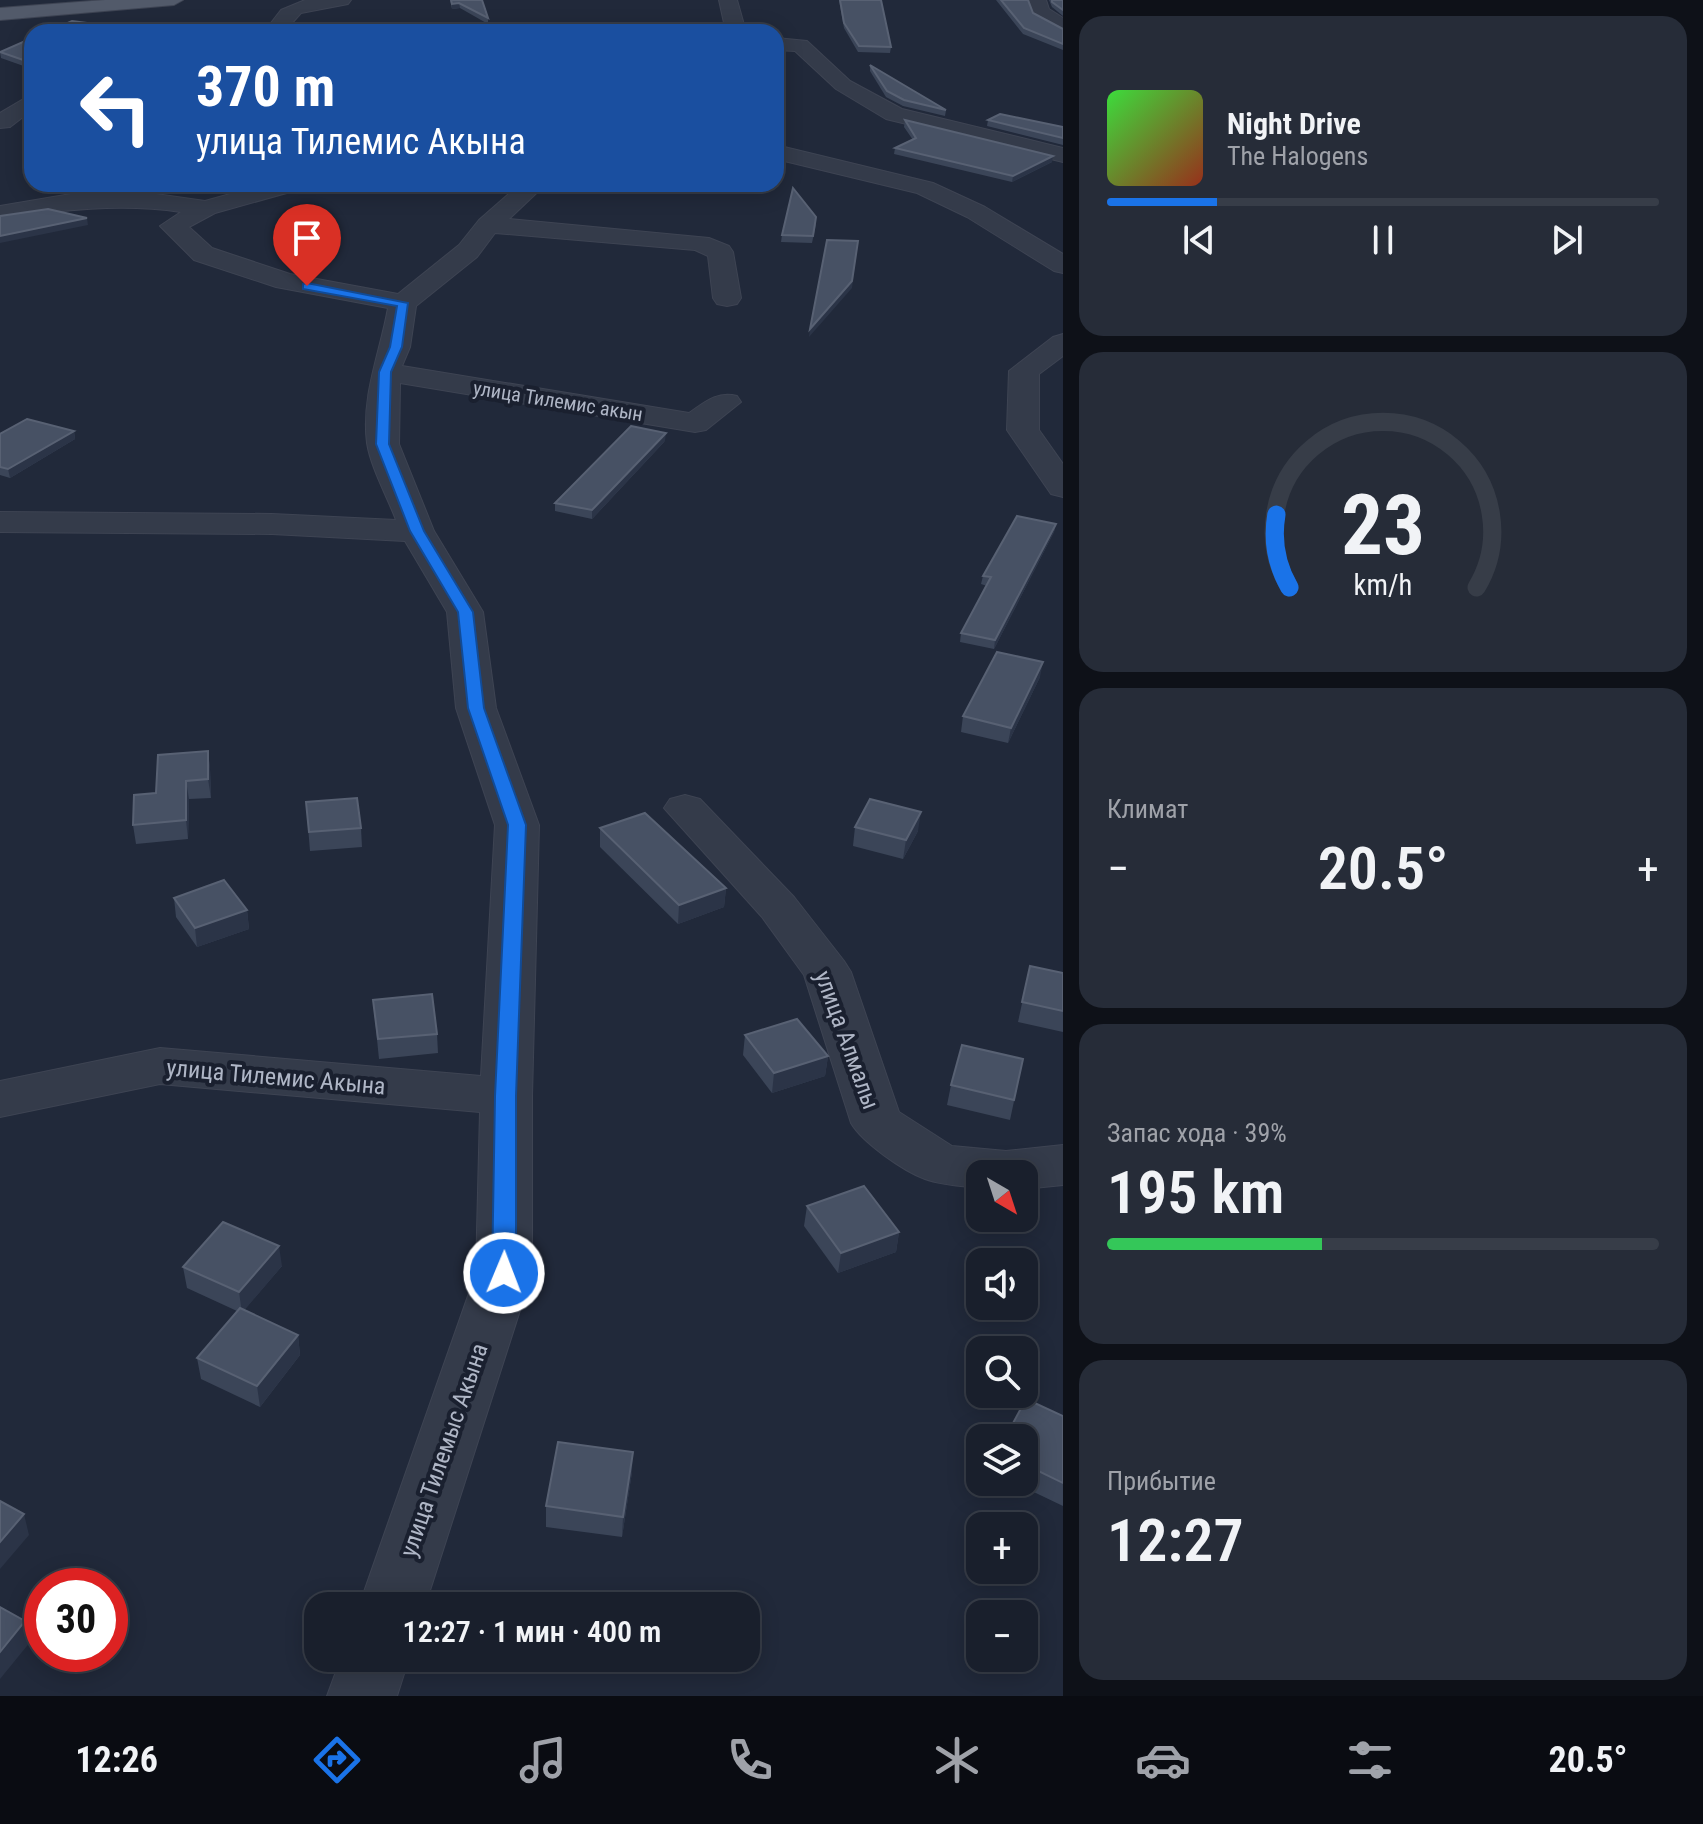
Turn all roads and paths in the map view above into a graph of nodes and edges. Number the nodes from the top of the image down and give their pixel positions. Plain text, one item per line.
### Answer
1 (68, 0) edge
2 (174, 0) edge
3 (342, 0) edge
4 (728, 0) edge
5 (1037, 0) edge
6 (0, 6) edge
7 (0, 14) edge
8 (279, 24) edge
9 (734, 24) edge
10 (1063, 26) edge
11 (784, 44) edge
12 (24, 106) edge
13 (2, 122) dead end
14 (784, 154) edge
15 (1063, 155) edge
16 (264, 192) edge
17 (525, 192) edge
18 (206, 208) junction
19 (0, 213) edge
20 (488, 225) junction
21 (1063, 265) edge
22 (727, 298) dead end
23 (403, 303) junction
24 (1063, 343) edge
25 (385, 372) junction
26 (726, 402) dead end
27 (1063, 487) edge
28 (0, 522) edge
29 (417, 531) junction
30 (685, 808) dead end
31 (506, 1096) junction
32 (0, 1099) edge
33 (1063, 1165) edge
34 (397, 1592) edge
35 (370, 1672) edge
36 (362, 1696) edge

1 - 6 main road
2 - 7 main road
3 - 8 street
4 - 9 street
5 - 10 street
11 - 15 street
12 - 13 street
14 - 21 street
16 - 18 street
17 - 20 street
18 - 19 street
18 - 23 street
20 - 22 street
20 - 23 street
23 - 25 street, улица Тилемыс Акына
24 - 27 street
25 - 26 street, улица Тилемис акын
25 - 29 street, улица Тилемыс Акына
28 - 29 street
29 - 31 street, улица Тилемыс Акына
30 - 33 street, улица Алмалы
31 - 32 street, улица Тилемис Акына
31 - 34 street, улица Тилемыс Акына
35 - 36 street

